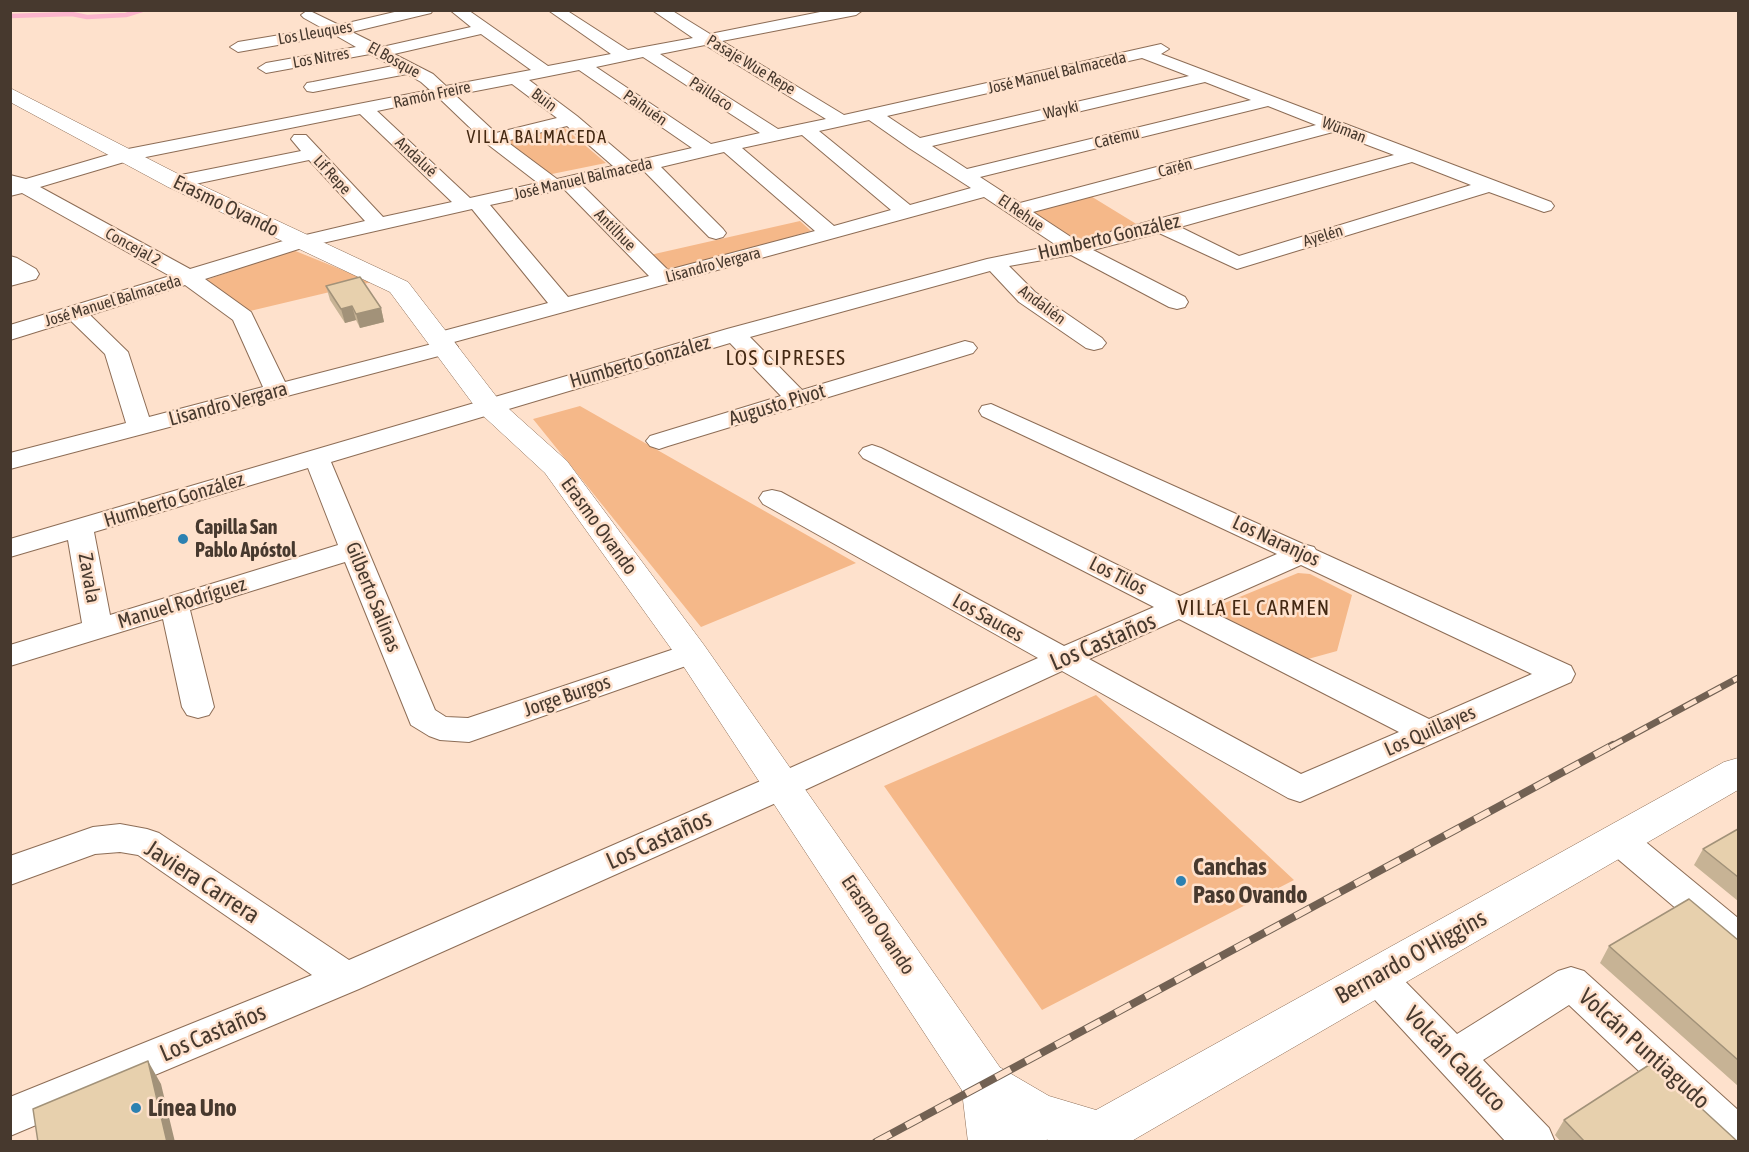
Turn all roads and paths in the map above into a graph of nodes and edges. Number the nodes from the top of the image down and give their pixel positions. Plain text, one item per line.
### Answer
1 (426, 10) edge
2 (456, 10) edge
3 (555, 10) edge
4 (659, 10) edge
5 (853, 11) edge
6 (309, 15) dead end
7 (762, 16) dead end
8 (780, 26) junction
9 (484, 29) junction
10 (338, 30) junction
11 (710, 40) junction
12 (238, 46) dead end
13 (378, 50) junction
14 (1153, 51) joint
15 (646, 52) junction
16 (626, 56) junction
17 (583, 65) junction
18 (266, 68) dead end
19 (411, 68) junction
20 (545, 72) junction
21 (1206, 77) junction
22 (515, 78) junction
23 (313, 87) dead end
24 (10, 93) edge
25 (442, 93) junction
26 (1269, 101) junction
27 (365, 109) junction
28 (872, 114) junction
29 (571, 120) junction
30 (842, 121) junction
31 (286, 125) junction
32 (1334, 126) junction
33 (806, 129) junction
34 (776, 136) junction
35 (492, 139) junction
36 (916, 144) junction
37 (728, 147) junction
38 (708, 151) junction
39 (313, 154) junction
40 (128, 155) junction
41 (1412, 156) junction
42 (648, 164) junction
43 (627, 169) junction
44 (965, 176) junction
45 (176, 182) junction
46 (561, 184) junction
47 (15, 185) edge
48 (1490, 185) junction
49 (987, 190) junction
50 (472, 204) junction
51 (1544, 206) dead end
52 (1016, 210) junction
53 (906, 212) junction
54 (379, 225) junction
55 (1161, 226) junction
56 (716, 233) dead end
57 (830, 233) junction
58 (300, 242) junction
59 (1074, 248) junction
60 (10, 262) edge
61 (994, 263) junction
62 (188, 278) junction
63 (663, 278) junction
64 (10, 280) edge
65 (1177, 302) dead end
66 (563, 306) junction
67 (75, 313) junction
68 (11, 333) edge
69 (735, 334) junction
70 (443, 343) junction
71 (1094, 343) dead end
72 (965, 348) dead end
73 (277, 391) junction
74 (797, 399) junction
75 (489, 406) junction
76 (991, 411) dead end
77 (140, 427) junction
78 (659, 441) dead end
79 (872, 453) dead end
80 (316, 457) junction
81 (10, 461) edge
82 (772, 498) dead end
83 (80, 528) junction
84 (10, 548) edge
85 (353, 550) junction
86 (1304, 553) junction
87 (174, 605) junction
88 (1181, 608) junction
89 (98, 629) junction
90 (692, 653) junction
91 (10, 656) edge
92 (1062, 658) junction
93 (1560, 674) joint
94 (198, 706) dead end
95 (440, 728) joint
96 (1427, 732) junction
97 (1738, 773) edge
98 (784, 785) junction
99 (1300, 789) joint
100 (1618, 839) junction
101 (10, 871) edge
102 (1738, 939) edge
103 (1376, 976) junction
104 (346, 978) junction
105 (1454, 1057) junction
106 (984, 1083) junction
107 (10, 1117) edge
108 (1738, 1136) edge
109 (1091, 1137) edge
110 (992, 1142) edge
111 (1024, 1142) edge
112 (1534, 1142) edge

1 - 10 street, Los Lleuques
2 - 9 street
3 - 16 street
4 - 11 street, Pasaje Wue Repe
5 - 8 street, Ramón Freire
6 - 10 street, El Bosque
7 - 8 street
8 - 11 street, Ramón Freire
9 - 13 street, Los Nitres
9 - 20 street
10 - 12 street, Los Lleuques
10 - 13 street, El Bosque
11 - 15 street, Ramón Freire
11 - 30 street, Pasaje Wue Repe
13 - 18 street, Los Nitres
13 - 19 street, El Bosque
14 - 21 street, Wüman
14 - 28 street, José Manuel Balmaceda
15 - 16 street, Ramón Freire
15 - 34 street, Paillaco
16 - 17 street, Ramón Freire
17 - 20 street, Ramón Freire
17 - 38 street, Paihuén
19 - 23 street
19 - 25 street, El Bosque
20 - 22 street, Ramón Freire
21 - 26 street, Wüman
21 - 36 street, Wayki
22 - 25 street, Ramón Freire
22 - 29 street, Buin
24 - 40 street, Erasmo Ovando
25 - 27 street, Ramón Freire
25 - 35 street, El Bosque
26 - 32 street, Wüman
26 - 44 street, Catemu
27 - 31 street, Ramón Freire
27 - 50 street, Andalué
28 - 30 street, José Manuel Balmaceda
28 - 36 street, El Rehue
29 - 35 street
29 - 43 street, Buin
30 - 33 street, José Manuel Balmaceda
31 - 39 street, Lif Repe
31 - 40 street, Ramón Freire
32 - 41 street, Wüman
32 - 52 street, Carén
33 - 34 street, José Manuel Balmaceda
33 - 53 street
34 - 37 street, José Manuel Balmaceda
35 - 46 street, El Bosque
36 - 44 street, El Rehue
37 - 38 street, José Manuel Balmaceda
37 - 57 street
38 - 42 street, José Manuel Balmaceda
39 - 45 street
39 - 54 street, Lif Repe
40 - 45 street, Erasmo Ovando
40 - 47 street, Ramón Freire
41 - 48 street, Wüman
41 - 55 street, Humberto González
42 - 43 street, José Manuel Balmaceda
42 - 56 street
43 - 46 street, José Manuel Balmaceda
44 - 49 street, El Rehue
45 - 58 street, Erasmo Ovando
46 - 50 street, José Manuel Balmaceda
46 - 63 street, Antilhue
47 - 62 street, Concejal 2
48 - 51 street, Wüman
48 - 55 street, Ayelén
49 - 52 street, El Rehue
49 - 53 street, Lisandro Vergara
50 - 54 street, José Manuel Balmaceda
50 - 66 street, Andalué
52 - 59 street, El Rehue
53 - 57 street, Lisandro Vergara
54 - 58 street, José Manuel Balmaceda
55 - 59 street, Humberto González
57 - 63 street, Lisandro Vergara
58 - 62 street, José Manuel Balmaceda
58 - 70 street, Erasmo Ovando
59 - 61 street, Humberto González
59 - 65 street, El Rehue
60 - 64 street
61 - 69 street, Humberto González
61 - 71 street, Andalién
62 - 67 street, José Manuel Balmaceda
62 - 73 street, Concejal 2
63 - 66 street, Lisandro Vergara
66 - 70 street, Lisandro Vergara
67 - 68 street, José Manuel Balmaceda
67 - 77 street
69 - 74 street
69 - 75 street, Humberto González
70 - 73 street, Lisandro Vergara
70 - 75 street, Erasmo Ovando
72 - 74 street, Augusto Pivot
73 - 77 street, Lisandro Vergara
74 - 78 street, Augusto Pivot
75 - 80 street, Humberto González
75 - 90 street, Erasmo Ovando
76 - 86 street, Los Naranjos
77 - 81 street, Lisandro Vergara
79 - 88 street, Los Tilos
80 - 83 street, Humberto González
80 - 85 street, Gilberto Salinas
82 - 92 street, Los Sauces
83 - 84 street, Humberto González
83 - 89 street, Zavala
85 - 87 street, Manuel Rodríguez
85 - 95 street, Gilberto Salinas
86 - 88 street, Los Castaños
86 - 93 street, Los Naranjos
87 - 89 street, Manuel Rodríguez
87 - 94 street
88 - 92 street, Los Castaños
88 - 96 street, Los Tilos
89 - 91 street, Manuel Rodríguez
90 - 95 street, Jorge Burgos
90 - 98 street, Erasmo Ovando
92 - 98 street, Los Castaños
92 - 99 street, Los Sauces
93 - 96 street, Los Quillayes
96 - 99 street, Los Quillayes
97 - 100 street, Bernardo O'Higgins
98 - 104 street, Los Castaños
98 - 106 street, Erasmo Ovando
100 - 102 street
100 - 103 street, Bernardo O'Higgins
101 - 104 street, Javiera Carrera
103 - 105 street, Volcán Calbuco
103 - 109 street, Bernardo O'Higgins
104 - 107 street, Los Castaños
105 - 108 street, Volcán Puntiagudo
105 - 112 street, Volcán Calbuco
106 - 109 street
106 - 110 street
106 - 111 street, Erasmo Ovando

